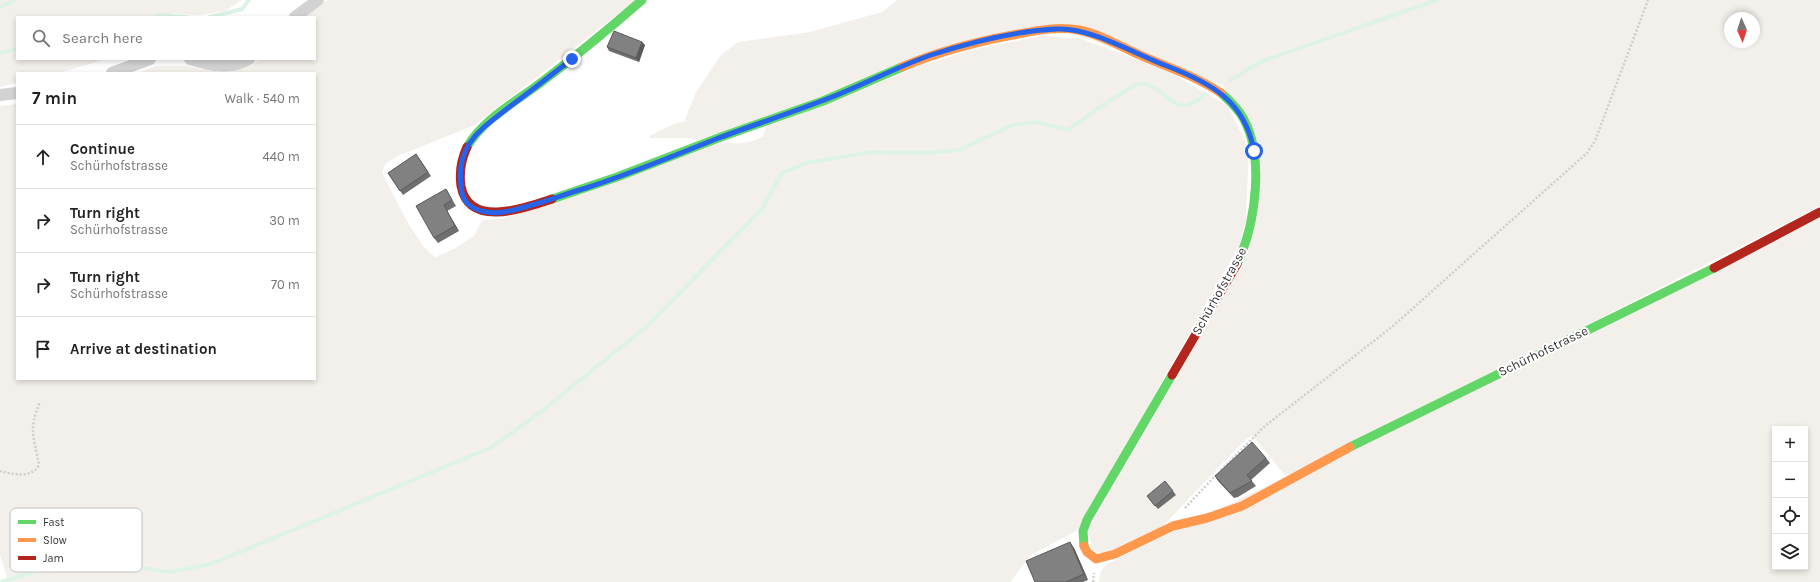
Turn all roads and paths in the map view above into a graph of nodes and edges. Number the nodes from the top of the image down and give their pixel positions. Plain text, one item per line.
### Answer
1 (318, 0) edge
2 (642, 0) edge
3 (1648, 0) edge
4 (296, 16) edge
5 (147, 60) edge
6 (193, 60) edge
7 (247, 60) edge
8 (115, 72) edge
9 (16, 93) edge
10 (0, 95) edge
11 (1820, 212) edge
12 (40, 402) dead end
13 (0, 471) edge
14 (1173, 526) junction

1 - 4 street
2 - 14 street, Schürhofstrasse
3 - 14 path
5 - 8 street
6 - 7 street
9 - 10 street
11 - 14 street, Schürhofstrasse
12 - 13 path

